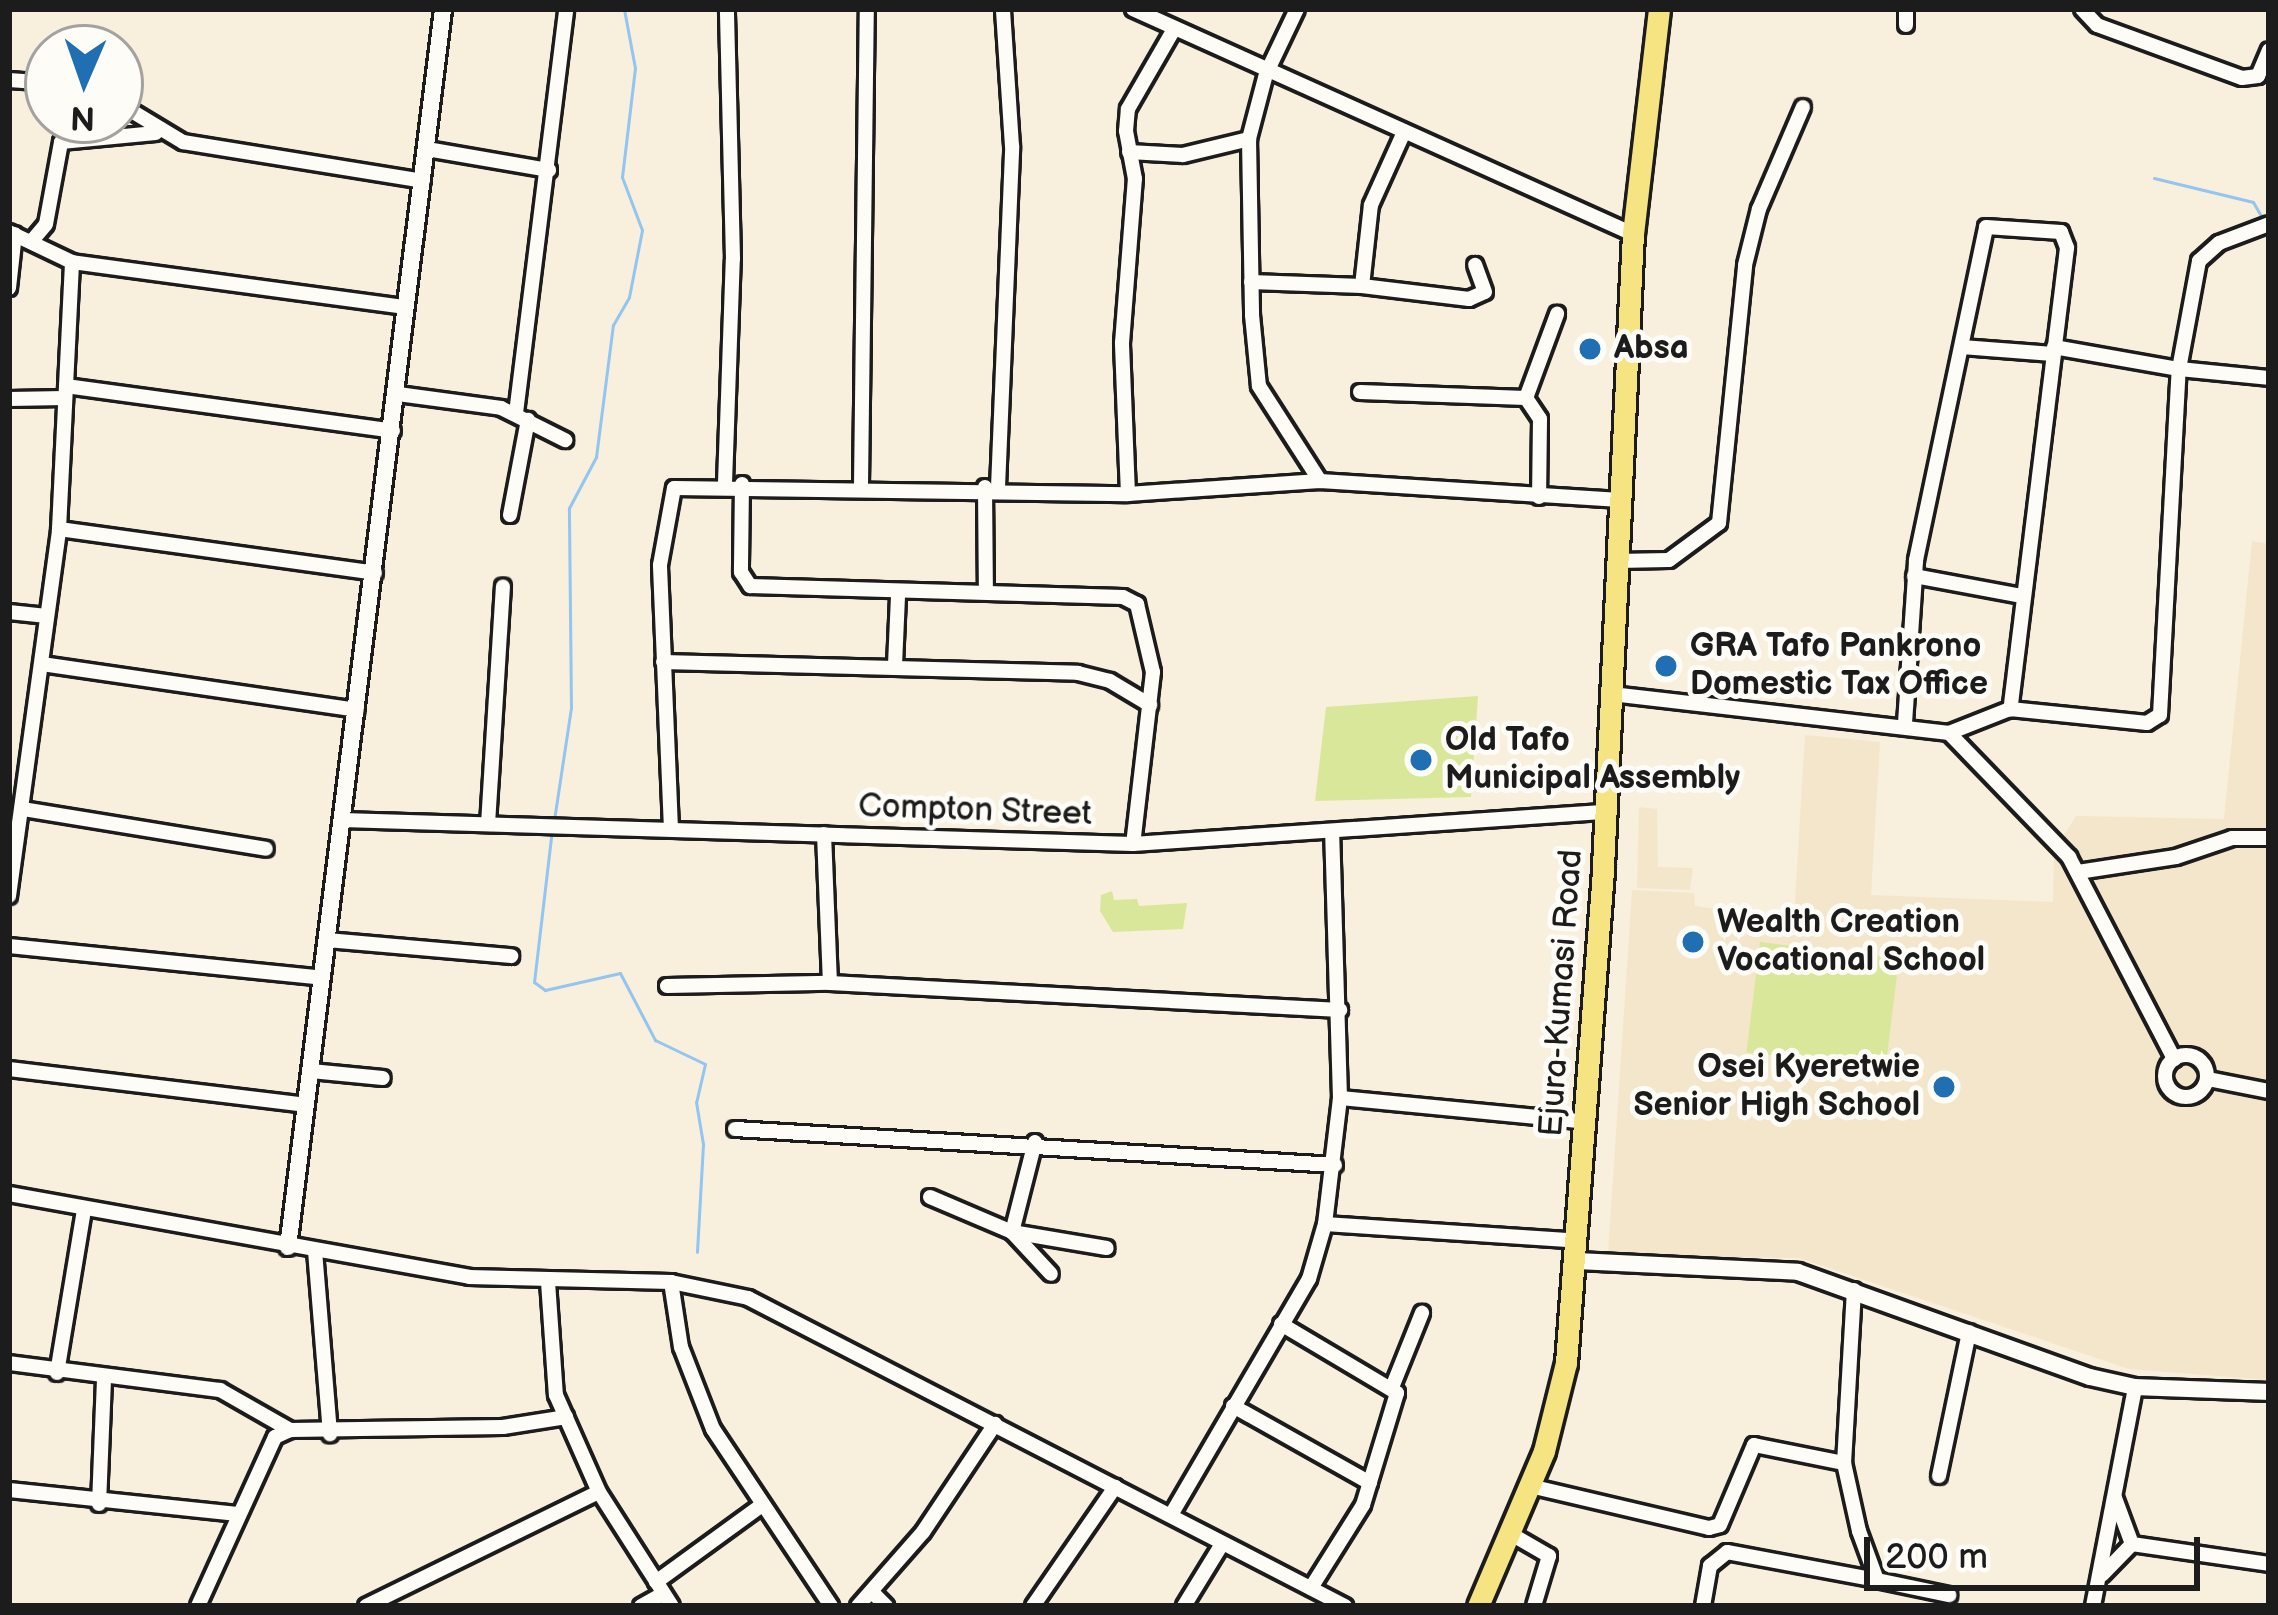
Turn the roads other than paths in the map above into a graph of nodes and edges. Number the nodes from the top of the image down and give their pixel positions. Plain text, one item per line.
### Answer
1 (443, 9) edge
2 (566, 9) edge
3 (727, 9) edge
4 (867, 9) edge
5 (1003, 9) edge
6 (1133, 9) edge
7 (1298, 9) edge
8 (1659, 9) edge
9 (2082, 9) edge
10 (1174, 29) junction
11 (2269, 50) edge
12 (1266, 74) junction
13 (1803, 107) dead end
14 (144, 123) edge
15 (156, 133) junction
16 (1403, 134) junction
17 (1249, 139) junction
18 (428, 149) junction
19 (1129, 152) junction
20 (549, 170) junction
21 (423, 181) junction
22 (2269, 224) edge
23 (12, 233) edge
24 (1633, 234) junction
25 (31, 242) junction
26 (72, 262) junction
27 (1475, 266) dead end
28 (1251, 282) junction
29 (1362, 286) junction
30 (9, 288) edge
31 (406, 307) junction
32 (1556, 314) dead end
33 (1962, 347) junction
34 (2054, 351) junction
35 (2180, 369) junction
36 (2269, 378) edge
37 (66, 392) junction
38 (1360, 392) dead end
39 (398, 394) junction
40 (1526, 398) junction
41 (9, 399) edge
42 (522, 417) junction
43 (393, 431) junction
44 (565, 440) dead end
45 (1320, 481) junction
46 (733, 483) junction
47 (861, 485) junction
48 (992, 487) junction
49 (1128, 494) junction
50 (1539, 497) junction
51 (1620, 500) junction
52 (510, 514) dead end
53 (59, 529) junction
54 (1617, 561) junction
55 (375, 572) junction
56 (1914, 576) junction
57 (503, 586) dead end
58 (986, 592) junction
59 (898, 595) junction
60 (2022, 596) junction
61 (9, 612) edge
62 (47, 616) junction
63 (663, 662) junction
64 (42, 664) junction
65 (896, 664) junction
66 (1612, 694) junction
67 (1150, 705) junction
68 (2010, 709) junction
69 (357, 710) junction
70 (1905, 723) junction
71 (1949, 733) junction
72 (23, 808) junction
73 (1606, 812) junction
74 (342, 820) junction
75 (488, 824) junction
76 (671, 829) junction
77 (1332, 833) junction
78 (824, 834) junction
79 (2269, 838) edge
80 (1132, 844) junction
81 (266, 849) dead end
82 (2078, 872) junction
83 (9, 896) edge
84 (327, 940) junction
85 (9, 946) edge
86 (511, 956) dead end
87 (322, 978) junction
88 (830, 983) junction
89 (667, 986) dead end
90 (1340, 1010) junction
91 (2174, 1059) junction
92 (9, 1069) edge
93 (311, 1071) junction
94 (383, 1078) dead end
95 (2208, 1079) junction
96 (2269, 1091) edge
97 (1340, 1098) junction
98 (307, 1105) junction
99 (1587, 1122) junction
100 (735, 1129) dead end
101 (1035, 1142) junction
102 (1335, 1165) junction
103 (9, 1194) edge
104 (930, 1197) dead end
105 (84, 1210) junction
106 (1325, 1224) junction
107 (1012, 1232) junction
108 (288, 1246) junction
109 (1107, 1248) dead end
110 (315, 1251) junction
111 (1578, 1251) junction
112 (1051, 1274) dead end
113 (548, 1282) junction
114 (671, 1282) junction
115 (1854, 1290) junction
116 (1422, 1313) dead end
117 (1281, 1324) junction
118 (1969, 1332) junction
119 (9, 1363) edge
120 (57, 1373) junction
121 (104, 1381) junction
122 (1393, 1385) junction
123 (2134, 1387) junction
124 (2269, 1393) edge
125 (1233, 1406) junction
126 (566, 1417) junction
127 (995, 1424) junction
128 (290, 1430) junction
129 (329, 1434) junction
130 (1844, 1463) junction
131 (1939, 1476) dead end
132 (1370, 1483) junction
133 (1115, 1486) junction
134 (1530, 1486) junction
135 (9, 1491) edge
136 (599, 1492) junction
137 (2115, 1495) junction
138 (99, 1504) junction
139 (762, 1505) junction
140 (238, 1514) junction
141 (1171, 1515) junction
142 (1720, 1525) junction
143 (1511, 1534) junction
144 (1222, 1544) junction
145 (2132, 1544) junction
146 (1715, 1555) junction
147 (2269, 1564) edge
148 (2099, 1578) junction
149 (1877, 1580) junction
150 (872, 1592) junction
151 (664, 1594) edge
152 (1949, 1594) dead end
153 (1315, 1596) edge
154 (386, 1602) edge
155 (198, 1606) edge
156 (366, 1606) edge
157 (641, 1606) edge
158 (831, 1606) edge
159 (858, 1606) edge
160 (886, 1606) edge
161 (1034, 1606) edge
162 (1184, 1606) edge
163 (1346, 1606) edge
164 (1478, 1606) edge
165 (1534, 1606) edge
166 (1703, 1606) edge
167 (2093, 1606) edge

1 - 18 street
2 - 20 street
3 - 46 street
4 - 47 street
5 - 48 street
6 - 10 street
7 - 12 street
8 - 24 main road, Ejura-Kumasi Road
9 - 11 street
10 - 12 street
10 - 19 street
12 - 16 street
12 - 17 street
13 - 54 street
14 - 15 street
15 - 21 street
15 - 25 street
16 - 24 street
16 - 29 street
17 - 19 street
17 - 28 street
18 - 20 street
18 - 21 street
19 - 49 street
20 - 42 street
21 - 31 street
22 - 35 street
23 - 25 street
23 - 30 street
24 - 51 main road, Ejura-Kumasi Road
25 - 26 street
26 - 31 street
26 - 37 street
27 - 29 street
28 - 29 street
28 - 45 street
31 - 39 street
32 - 40 street
33 - 34 street
33 - 34 street
33 - 56 street
34 - 35 street
34 - 60 street
35 - 36 street
35 - 68 street
37 - 41 street
37 - 43 street
37 - 53 street
38 - 40 street
39 - 42 street
39 - 43 street
40 - 50 street
42 - 44 street
42 - 52 street
43 - 55 street
45 - 49 street
45 - 50 street
46 - 47 street
46 - 59 street
46 - 63 street
47 - 48 street
48 - 49 street
48 - 58 street
50 - 51 street
51 - 54 main road, Ejura-Kumasi Road
53 - 55 street
53 - 62 street
54 - 66 main road, Ejura-Kumasi Road
55 - 69 street
56 - 60 street
56 - 70 street
57 - 75 street
58 - 59 street
58 - 67 street
59 - 65 street
60 - 68 street
61 - 62 street
62 - 64 street
63 - 65 street
63 - 76 street
64 - 69 street
64 - 72 street
65 - 67 street
66 - 70 street
66 - 73 main road, Ejura-Kumasi Road
67 - 80 street
68 - 71 street
69 - 74 street
70 - 71 street
71 - 82 street
72 - 81 street
72 - 83 street
73 - 77 street, Compton Street
73 - 99 main road, Ejura-Kumasi Road
74 - 75 street, Compton Street
74 - 84 street
75 - 76 street, Compton Street
76 - 78 street, Compton Street
77 - 80 street, Compton Street
77 - 90 street
78 - 80 street, Compton Street
78 - 88 street
79 - 82 street
82 - 91 street
84 - 86 street
84 - 87 street
85 - 87 street
87 - 93 street
88 - 89 street
88 - 90 street
90 - 97 street
91 - 95 street
91 - 95 street
92 - 98 street
93 - 94 street
93 - 98 street
95 - 96 street
97 - 99 street
97 - 102 street
98 - 108 street
99 - 111 main road, Ejura-Kumasi Road
100 - 101 street
101 - 102 street
101 - 107 street
102 - 106 street
103 - 105 street
104 - 107 street
105 - 108 street
105 - 120 street
106 - 111 street
106 - 117 street
107 - 109 street
107 - 112 street
108 - 110 street
110 - 113 street
110 - 129 street
111 - 115 street
111 - 134 main road, Ejura-Kumasi Road
113 - 114 street
113 - 126 street
114 - 127 street
114 - 139 street
115 - 118 street
115 - 130 street
116 - 122 street
117 - 122 street
117 - 125 street
118 - 123 street
118 - 131 street
119 - 120 street
120 - 121 street
121 - 128 street
121 - 138 street
122 - 132 street
123 - 124 street
123 - 137 street
125 - 132 street
125 - 141 street
126 - 129 street
126 - 136 street
127 - 133 street
127 - 150 street
128 - 129 street
128 - 140 street
130 - 142 street
130 - 149 street
132 - 153 street
133 - 141 street
133 - 161 street
134 - 142 street
134 - 143 main road, Ejura-Kumasi Road
135 - 138 street
136 - 151 street
136 - 154 street
137 - 145 street
137 - 148 street
138 - 140 street
139 - 151 street
139 - 158 street
140 - 155 street
141 - 144 street
142 - 146 street
143 - 164 main road, Ejura-Kumasi Road
143 - 165 street
144 - 153 street
144 - 162 street
145 - 147 street
145 - 148 street
146 - 149 street
146 - 166 street
148 - 167 street
149 - 152 street
150 - 159 street
150 - 160 street
151 - 157 street
153 - 163 street
154 - 156 street

